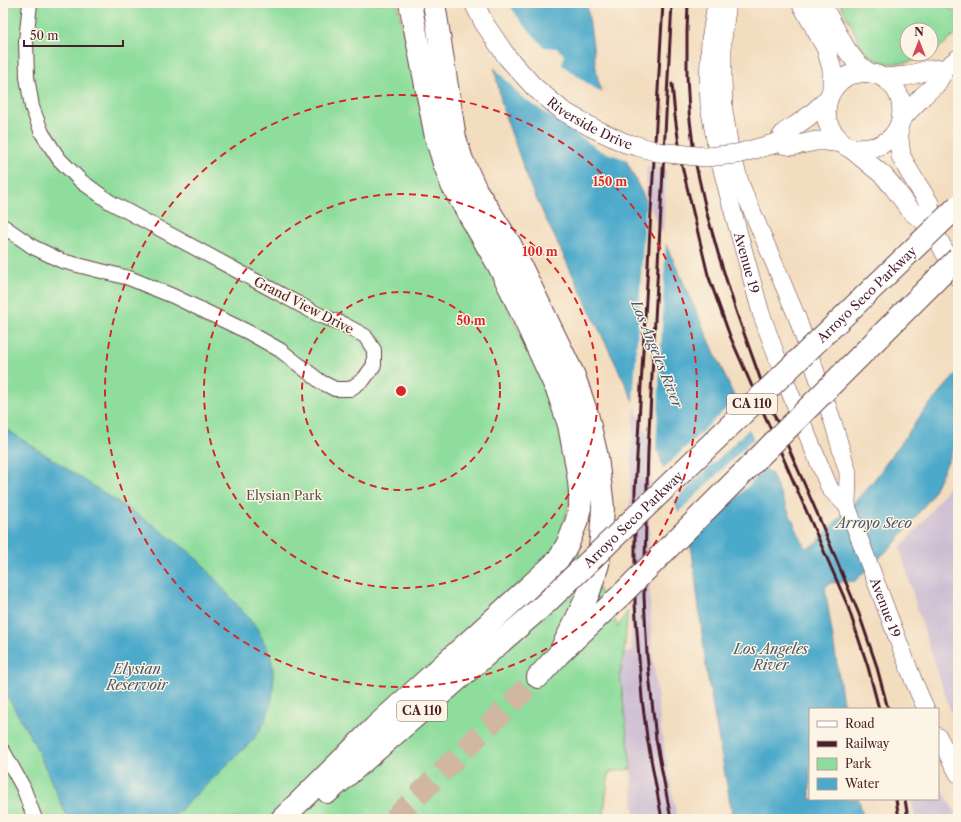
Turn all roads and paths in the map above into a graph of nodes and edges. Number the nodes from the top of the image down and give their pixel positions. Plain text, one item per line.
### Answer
1 (30, 3) edge
2 (410, 3) edge
3 (434, 3) edge
4 (474, 3) edge
5 (716, 3) edge
6 (728, 3) edge
7 (802, 3) edge
8 (821, 3) edge
9 (951, 64) edge
10 (877, 75) junction
11 (830, 95) junction
12 (900, 124) junction
13 (777, 143) junction
14 (846, 146) junction
15 (958, 206) edge
16 (3, 226) edge
17 (931, 226) junction
18 (958, 258) edge
19 (958, 277) edge
20 (847, 506) junction
21 (559, 654) junction
22 (538, 677) tunnel mouth
23 (926, 708) edge
24 (939, 738) edge
25 (3, 751) edge
26 (958, 774) edge
27 (35, 819) edge
28 (282, 819) edge
29 (297, 819) edge

1 - 16 street, Grand View Drive
2 - 28 highway
3 - 21 highway
4 - 13 main road, Riverside Drive, bridge
5 - 20 street, Avenue 19
6 - 20 street, Avenue 19
7 - 11 main road
8 - 10 main road
9 - 10 main road
9 - 12 main road
10 - 11 main road
10 - 12 main road
11 - 13 main road
11 - 14 main road
12 - 14 main road
12 - 17 main road
13 - 14 main road, Riverside Drive
14 - 17 main road
15 - 29 highway, Arroyo Seco Parkway / CA 110, bridge
17 - 19 main road
18 - 21 highway, CA 110, bridge
20 - 23 street, Avenue 19
21 - 22 highway, CA 110
24 - 26 street
25 - 27 street

